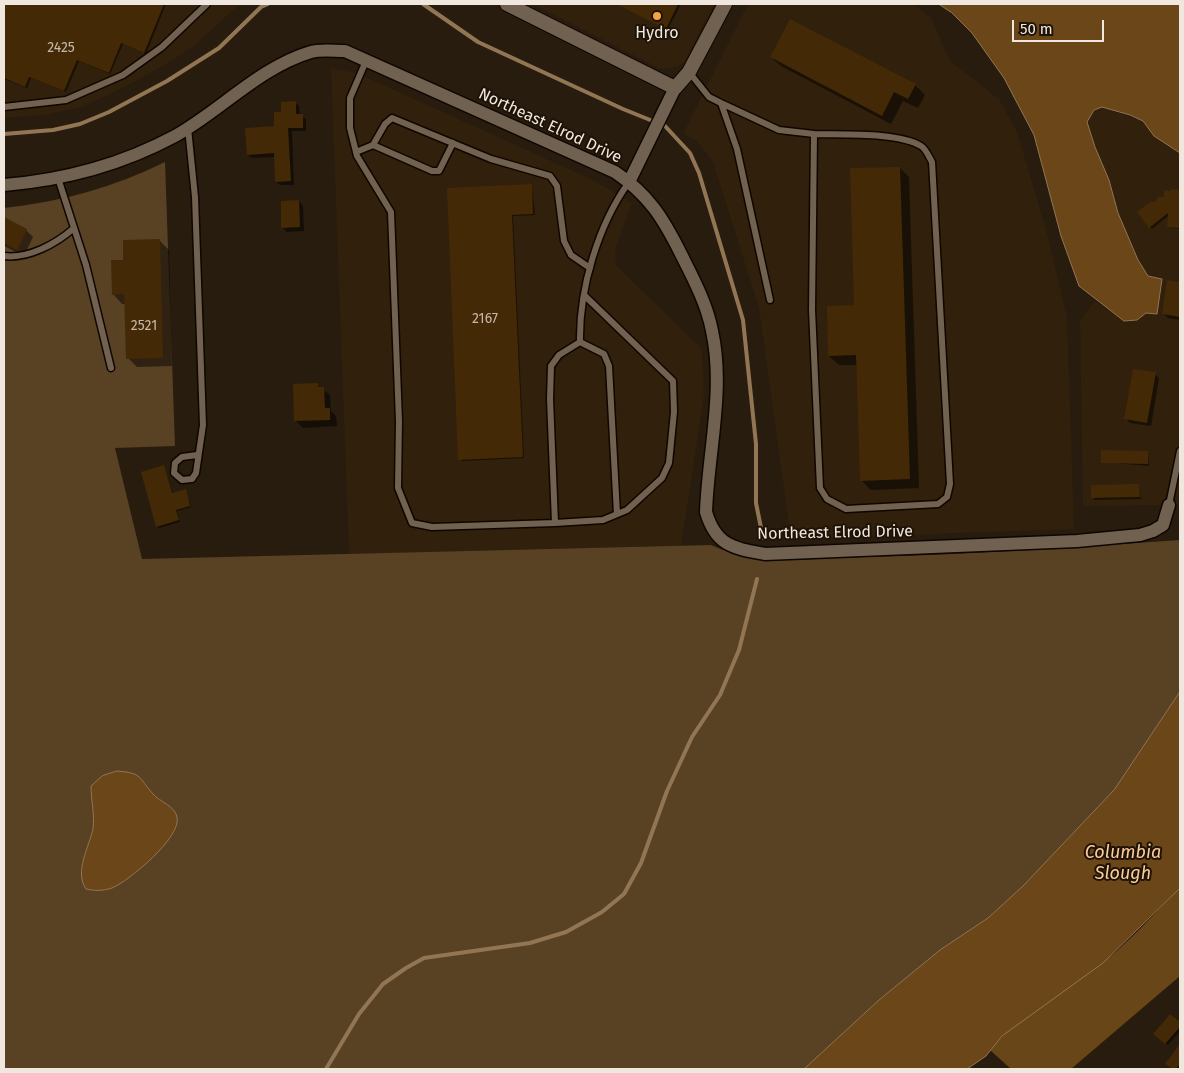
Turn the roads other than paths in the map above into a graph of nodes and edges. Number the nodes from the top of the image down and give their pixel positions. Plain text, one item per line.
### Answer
1 (207, 4) edge
2 (507, 4) edge
3 (725, 4) edge
4 (366, 61) junction
5 (689, 72) junction
6 (675, 88) junction
7 (721, 103) junction
8 (4, 107) edge
9 (188, 128) junction
10 (814, 134) junction
11 (454, 143) junction
12 (373, 145) junction
13 (356, 152) junction
14 (58, 178) junction
15 (629, 182) junction
16 (4, 184) edge
17 (74, 228) junction
18 (4, 256) edge
19 (590, 268) junction
20 (584, 294) junction
21 (770, 300) dead end
22 (580, 342) junction
23 (111, 368) dead end
24 (1180, 451) edge
25 (197, 454) junction
26 (1169, 505) joint
27 (617, 514) junction
28 (555, 523) junction

1 - 8 lane
2 - 6 street
3 - 5 street
4 - 9 street, Northeast Elrod Drive
4 - 13 lane
4 - 15 street, Northeast Elrod Drive
5 - 6 street
5 - 7 lane
6 - 15 street
7 - 10 lane
7 - 21 lane
9 - 14 street, Northeast Elrod Drive
9 - 25 lane
10 - 10 lane
11 - 12 lane
11 - 12 lane
11 - 19 lane
12 - 13 lane
13 - 28 lane
14 - 16 street, Northeast Elrod Drive
14 - 17 lane
15 - 19 lane
15 - 26 street, Northeast Elrod Drive
17 - 18 lane
17 - 23 lane
19 - 20 lane
20 - 22 lane
20 - 27 lane
22 - 27 lane
22 - 28 lane
24 - 26 lane
25 - 25 lane
27 - 28 lane

